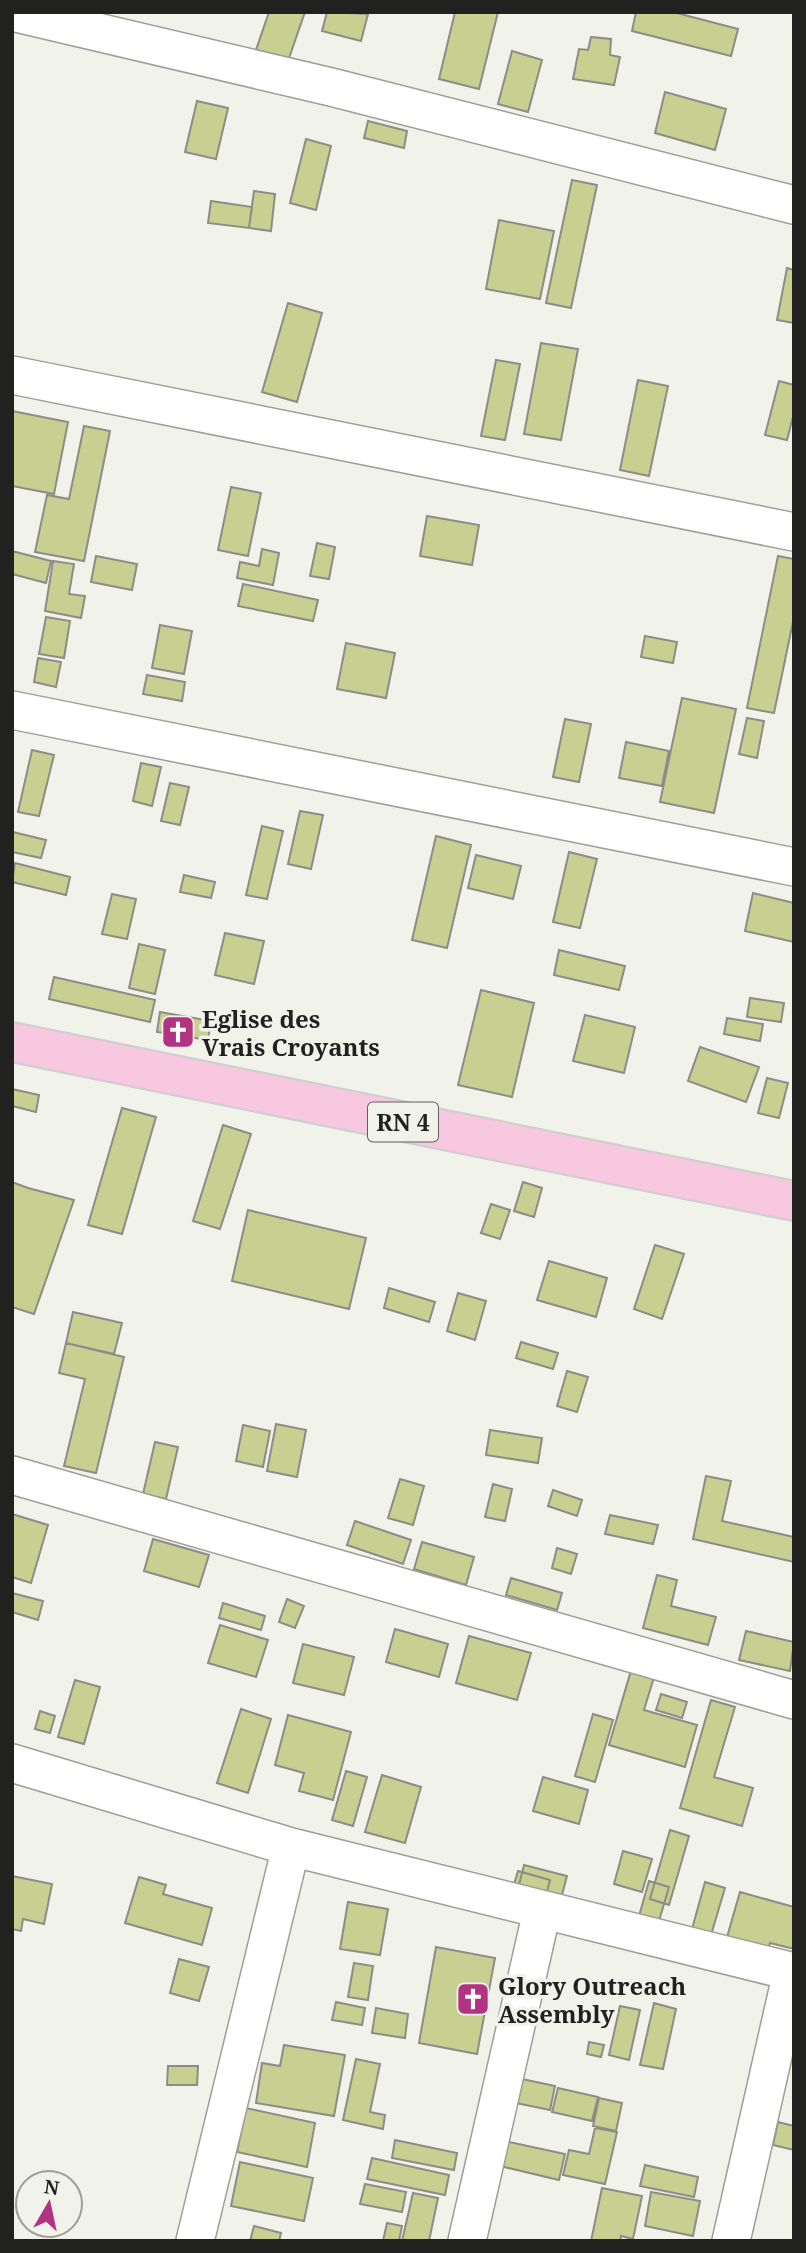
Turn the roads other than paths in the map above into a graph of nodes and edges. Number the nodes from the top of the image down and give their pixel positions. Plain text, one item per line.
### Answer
1 (12, 12) edge
2 (794, 205) edge
3 (12, 375) edge
4 (794, 532) edge
5 (12, 710) edge
6 (794, 867) edge
7 (12, 1042) edge
8 (794, 1201) edge
9 (12, 1475) edge
10 (794, 1700) edge
11 (12, 1763) edge
12 (291, 1847) junction
13 (542, 1911) junction
14 (793, 1972) edge
15 (195, 2241) edge
16 (467, 2241) edge
17 (731, 2241) edge

1 - 2 street
3 - 4 street
5 - 6 street
7 - 8 main road, RN 4
9 - 10 street
11 - 12 street
12 - 13 street
12 - 15 street
13 - 14 street
13 - 16 street
14 - 17 street

